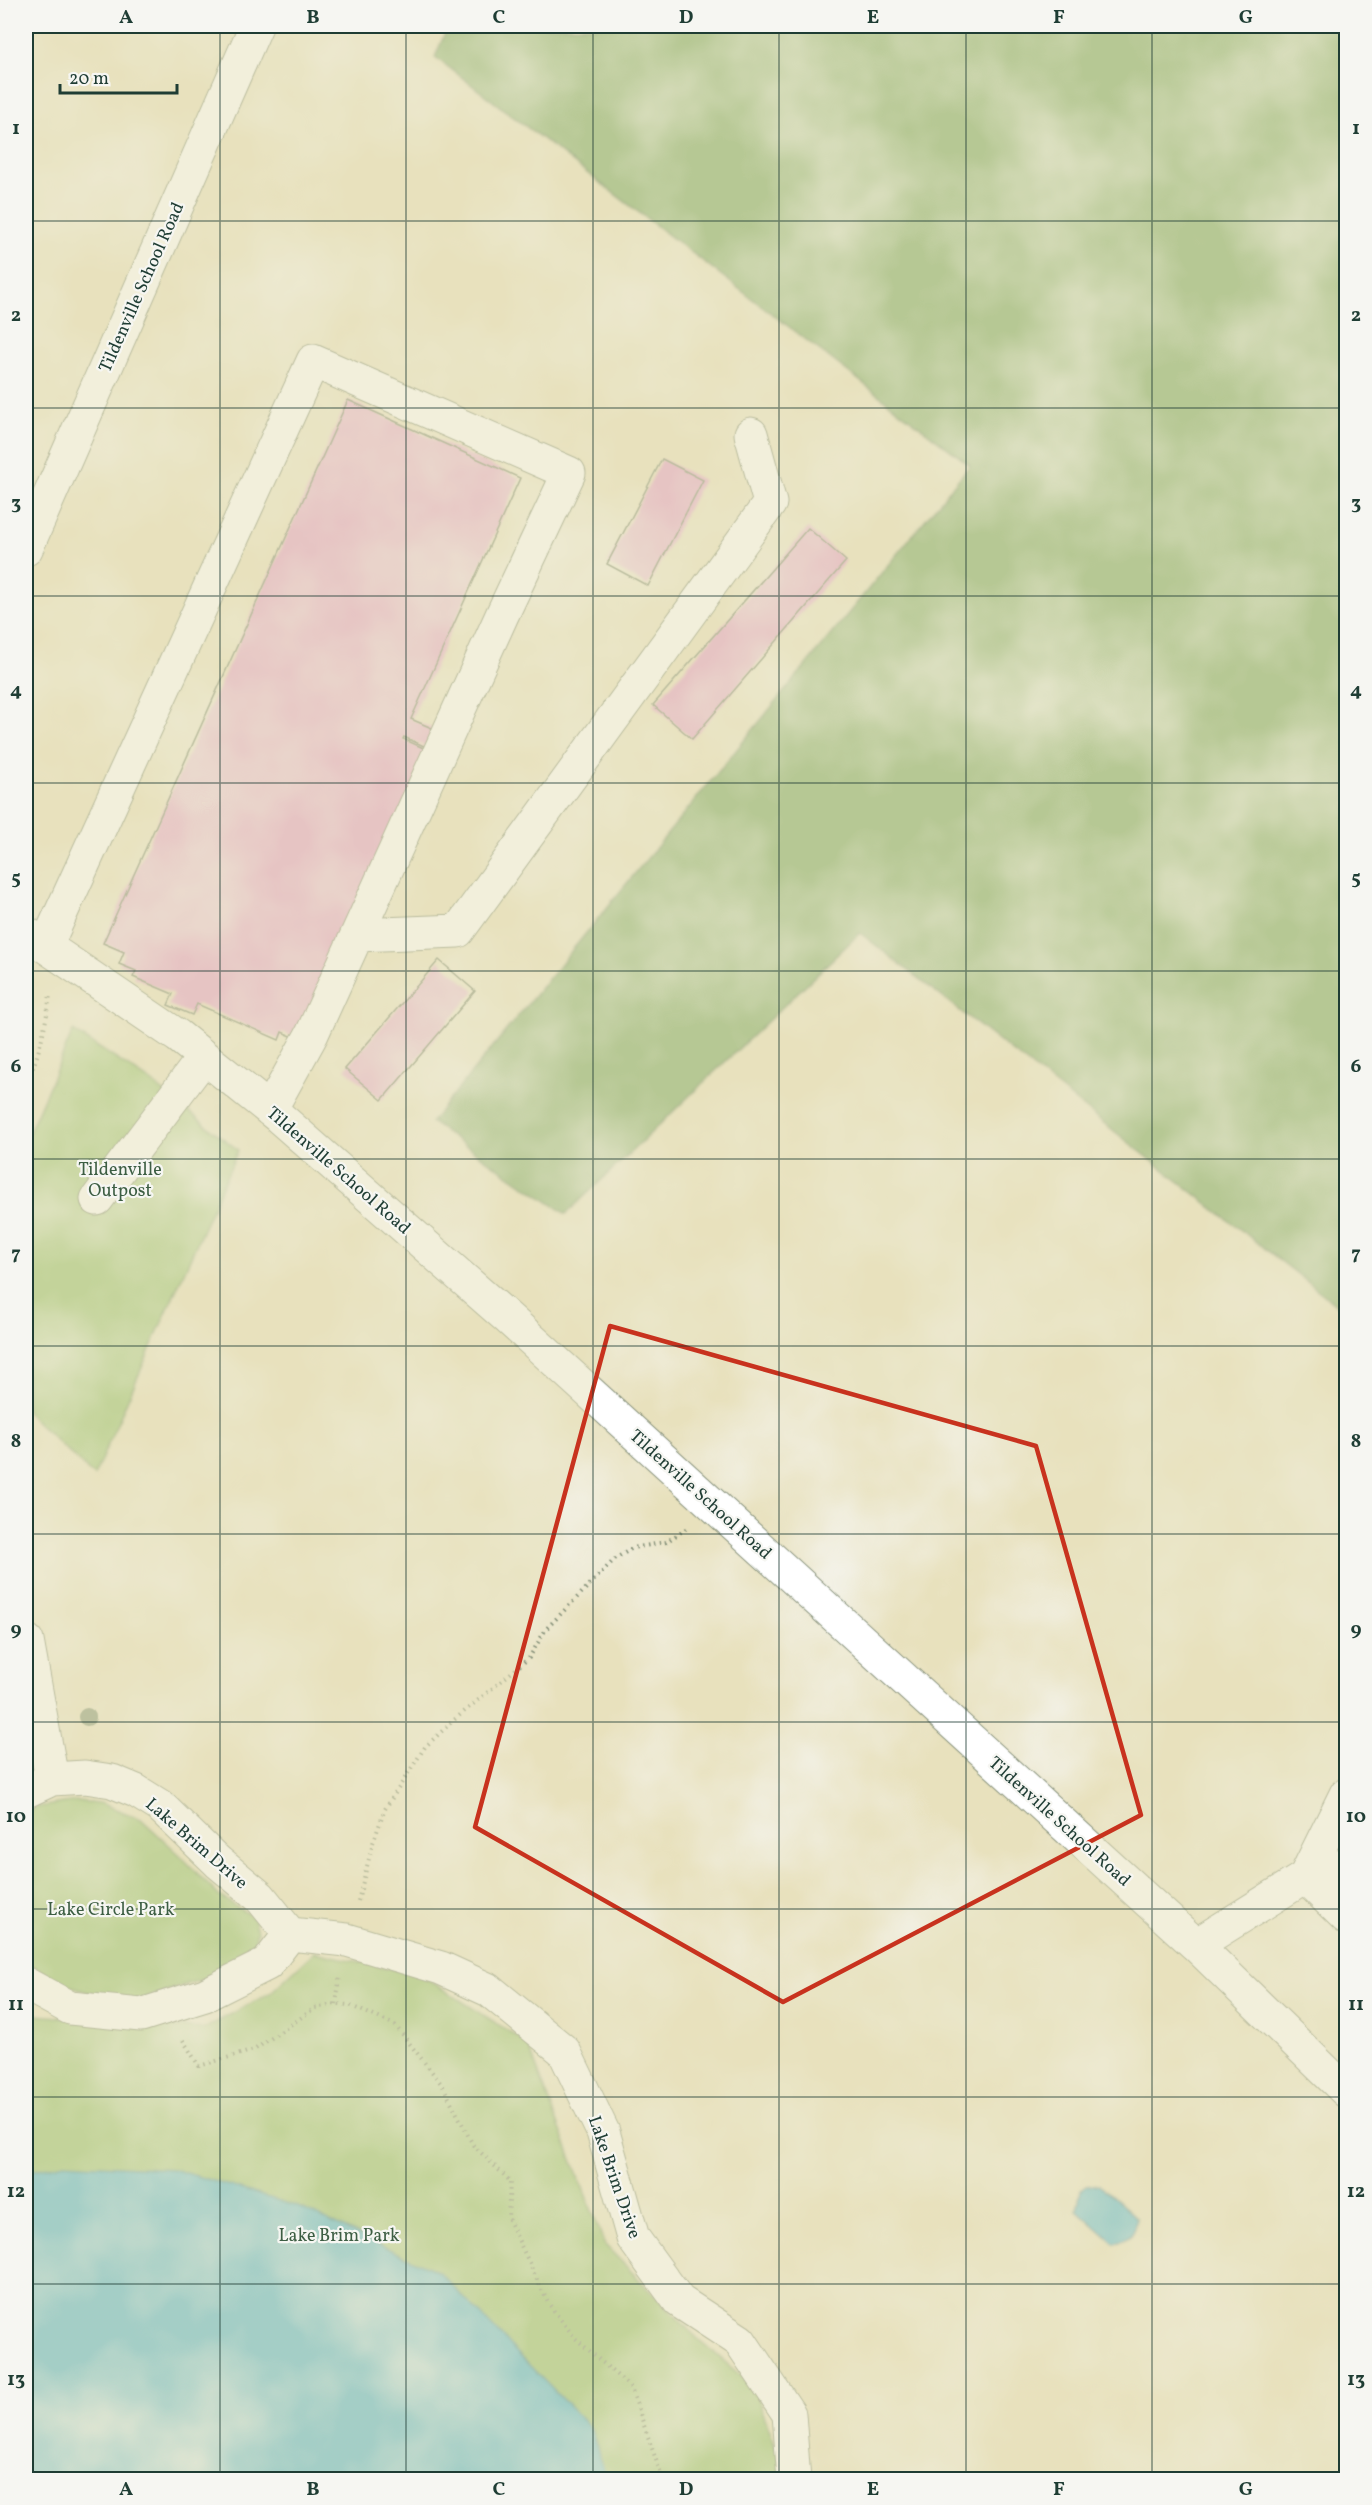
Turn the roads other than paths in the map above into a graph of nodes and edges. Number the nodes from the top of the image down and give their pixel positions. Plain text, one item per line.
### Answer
1 (256, 26) edge
2 (750, 434) dead end
3 (26, 549) edge
4 (357, 935) junction
5 (36, 940) edge
6 (204, 1057) junction
7 (274, 1114) junction
8 (96, 1199) dead end
9 (27, 1641) edge
10 (39, 1785) edge
11 (1347, 1794) edge
12 (1347, 1864) edge
13 (1305, 1877) junction
14 (1347, 1917) edge
15 (290, 1934) junction
16 (1196, 1945) junction
17 (26, 1984) edge
18 (1347, 2091) edge
19 (794, 2480) edge

1 - 3 street, Tildenville School Road
2 - 4 street
4 - 5 street
4 - 7 street
5 - 6 street, Tildenville School Road
6 - 7 street, Tildenville School Road
6 - 8 street
7 - 16 street, Tildenville School Road
9 - 10 street, Lake Brim Drive
10 - 15 street, Lake Brim Drive
11 - 13 street
12 - 13 street
13 - 14 street
13 - 16 street
15 - 17 street
15 - 19 street, Lake Brim Drive
16 - 18 street, Tildenville School Road

